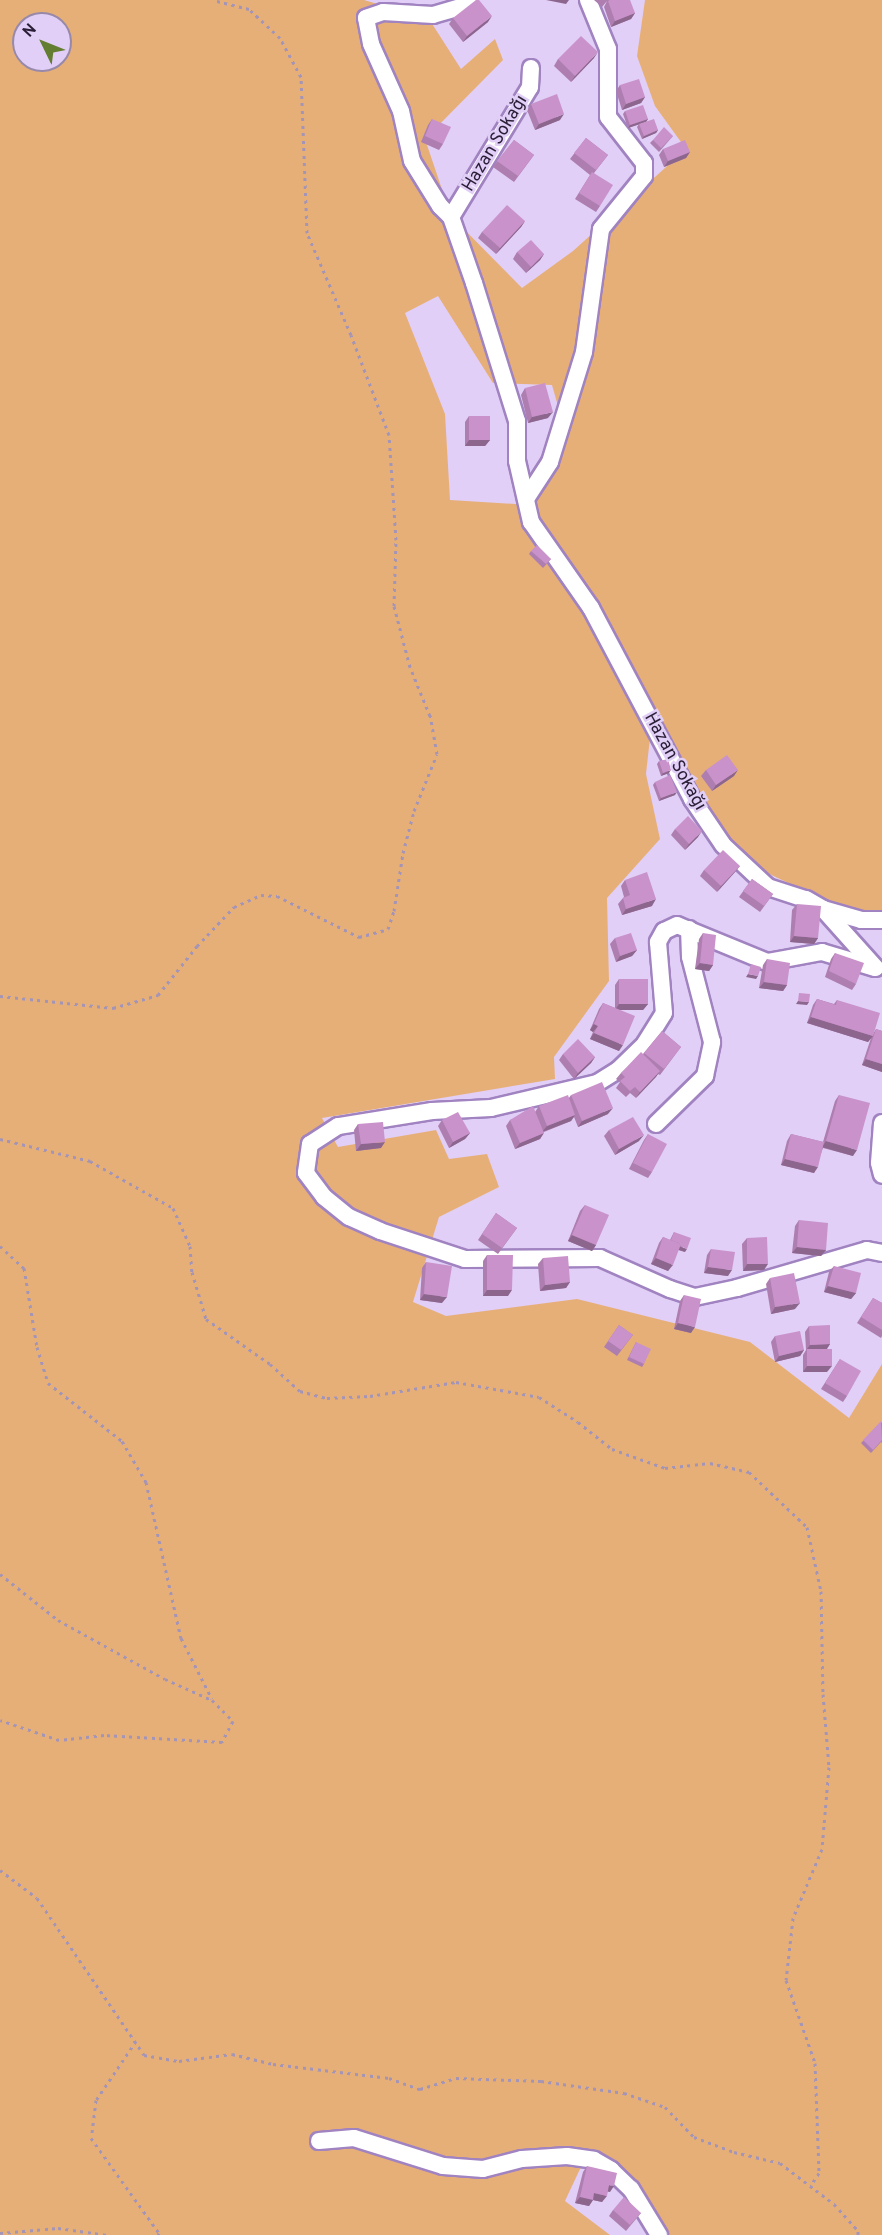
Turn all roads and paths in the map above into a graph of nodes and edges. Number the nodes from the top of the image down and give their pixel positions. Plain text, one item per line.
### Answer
1 (214, 0) edge
2 (468, 0) edge
3 (588, 0) edge
4 (531, 68) dead end
5 (451, 217) junction
6 (526, 499) junction
7 (823, 909) junction
8 (882, 920) edge
9 (689, 930) junction
10 (879, 970) edge
11 (0, 996) edge
12 (882, 1123) edge
13 (656, 1124) dead end
14 (0, 1139) edge
15 (881, 1168) edge
16 (0, 1246) edge
17 (882, 1253) edge
18 (0, 1574) edge
19 (212, 1700) junction
20 (0, 1720) edge
21 (0, 1870) edge
22 (136, 2041) junction
23 (319, 2141) dead end
24 (811, 2185) junction
25 (0, 2233) edge
26 (108, 2235) edge
27 (158, 2235) edge
28 (659, 2235) edge
29 (858, 2235) edge

1 - 11 path
2 - 5 street
3 - 6 street
4 - 5 street, Hazan Sokağı
5 - 6 street, Hazan Sokağı
6 - 7 street, Hazan Sokağı
7 - 8 street
7 - 10 street, Hazan Sokağı
9 - 10 street
9 - 13 street
9 - 17 street
12 - 15 street
14 - 24 path
16 - 19 path
18 - 19 path
19 - 20 path
21 - 22 path
22 - 24 path
22 - 27 path
23 - 28 street
24 - 29 path
25 - 26 path

